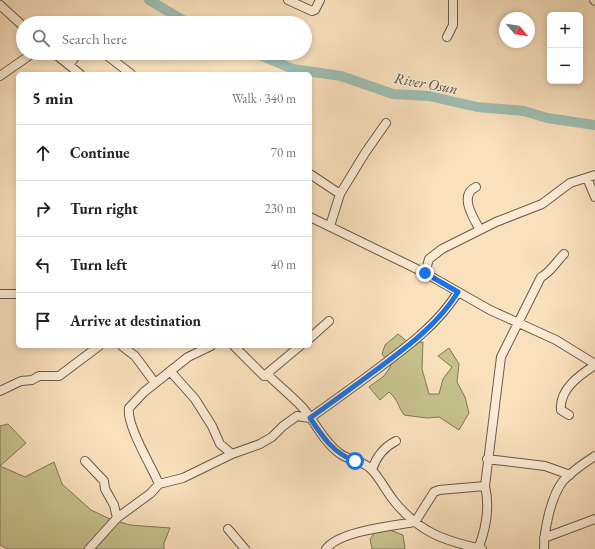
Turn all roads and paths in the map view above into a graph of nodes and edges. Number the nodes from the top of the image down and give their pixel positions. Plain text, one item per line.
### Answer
1 (288, 0) edge
2 (320, 0) edge
3 (452, 0) edge
4 (0, 5) edge
5 (16, 20) edge
6 (447, 37) dead end
7 (23, 60) edge
8 (63, 60) edge
9 (73, 60) edge
10 (113, 60) edge
11 (69, 65) junction
12 (78, 72) edge
13 (128, 72) edge
14 (0, 76) edge
15 (386, 123) dead end
16 (312, 175) edge
17 (595, 175) edge
18 (587, 178) junction
19 (476, 187) dead end
20 (340, 194) junction
21 (595, 197) edge
22 (312, 219) edge
23 (330, 226) junction
24 (480, 230) junction
25 (564, 254) dead end
26 (425, 273) junction
27 (458, 292) junction
28 (0, 294) edge
29 (16, 294) edge
30 (329, 322) dead end
31 (519, 323) junction
32 (312, 336) edge
33 (96, 348) edge
34 (125, 348) edge
35 (207, 348) edge
36 (236, 348) edge
37 (298, 348) edge
38 (595, 364) edge
39 (170, 371) junction
40 (264, 376) junction
41 (155, 383) junction
42 (0, 391) edge
43 (569, 415) dead end
44 (310, 418) junction
45 (396, 441) dead end
46 (232, 454) junction
47 (595, 456) edge
48 (488, 459) junction
49 (85, 461) dead end
50 (372, 470) junction
51 (570, 475) junction
52 (159, 484) junction
53 (485, 486) junction
54 (117, 518) junction
55 (595, 519) edge
56 (415, 522) junction
57 (228, 529) dead end
58 (544, 538) junction
59 (89, 549) edge
60 (245, 549) edge
61 (326, 549) edge
62 (480, 549) edge
63 (544, 549) edge

1 - 2 street
3 - 6 street
4 - 5 street
7 - 14 street
8 - 11 street
9 - 11 street
10 - 13 street
11 - 12 street
15 - 20 street
16 - 20 street
17 - 18 street
18 - 21 street
18 - 24 street
19 - 24 street
20 - 23 street
22 - 23 street
23 - 26 street
24 - 26 street
25 - 31 street
26 - 27 street
27 - 31 street
27 - 44 street
28 - 29 street
30 - 32 street
31 - 38 street
31 - 48 street
33 - 42 street
34 - 41 street
35 - 39 street
36 - 40 street
37 - 40 street
38 - 43 street
39 - 41 street
39 - 46 street
40 - 44 street
41 - 52 street
44 - 46 street
44 - 50 street
45 - 50 street
46 - 52 street
47 - 51 street
48 - 51 street
48 - 53 street
49 - 54 street
50 - 56 street
51 - 58 street
52 - 54 street
53 - 56 street
53 - 62 street
54 - 59 street
55 - 58 street
56 - 61 street
56 - 62 street
57 - 60 street
58 - 63 street

